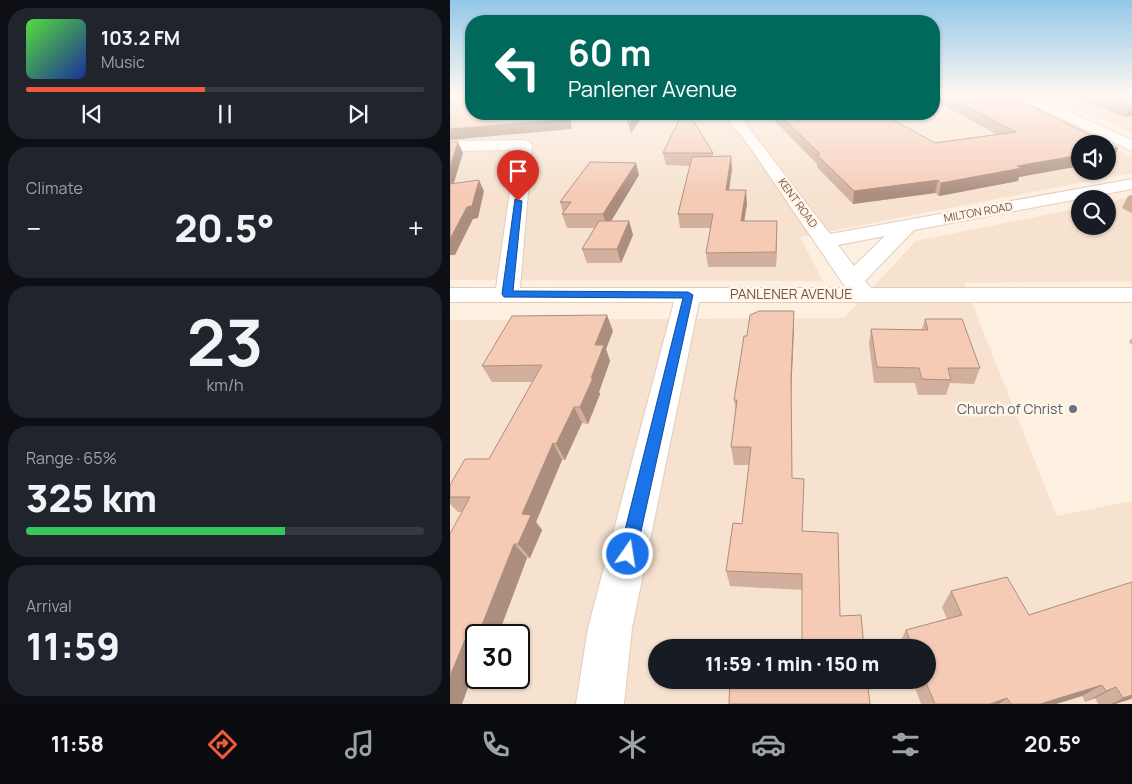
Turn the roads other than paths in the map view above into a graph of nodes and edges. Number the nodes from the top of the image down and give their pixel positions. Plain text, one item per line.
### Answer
1 (741, 128) edge
2 (1093, 128) edge
3 (450, 146) edge
4 (1132, 146) edge
5 (1132, 184) edge
6 (907, 226) junction
7 (824, 241) junction
8 (858, 287) junction
9 (507, 294) junction
10 (450, 295) edge
11 (688, 295) junction
12 (1132, 295) edge
13 (600, 704) edge

1 - 7 street, KENT ROAD
2 - 4 street
3 - 9 street
5 - 6 street, MILTON ROAD
6 - 7 street, MILTON ROAD
6 - 8 street
7 - 8 street, KENT ROAD
8 - 11 street, PANLENER AVENUE
8 - 12 street, PANLENER AVENUE
9 - 10 street, PANLENER AVENUE
9 - 11 street, PANLENER AVENUE
11 - 13 street

